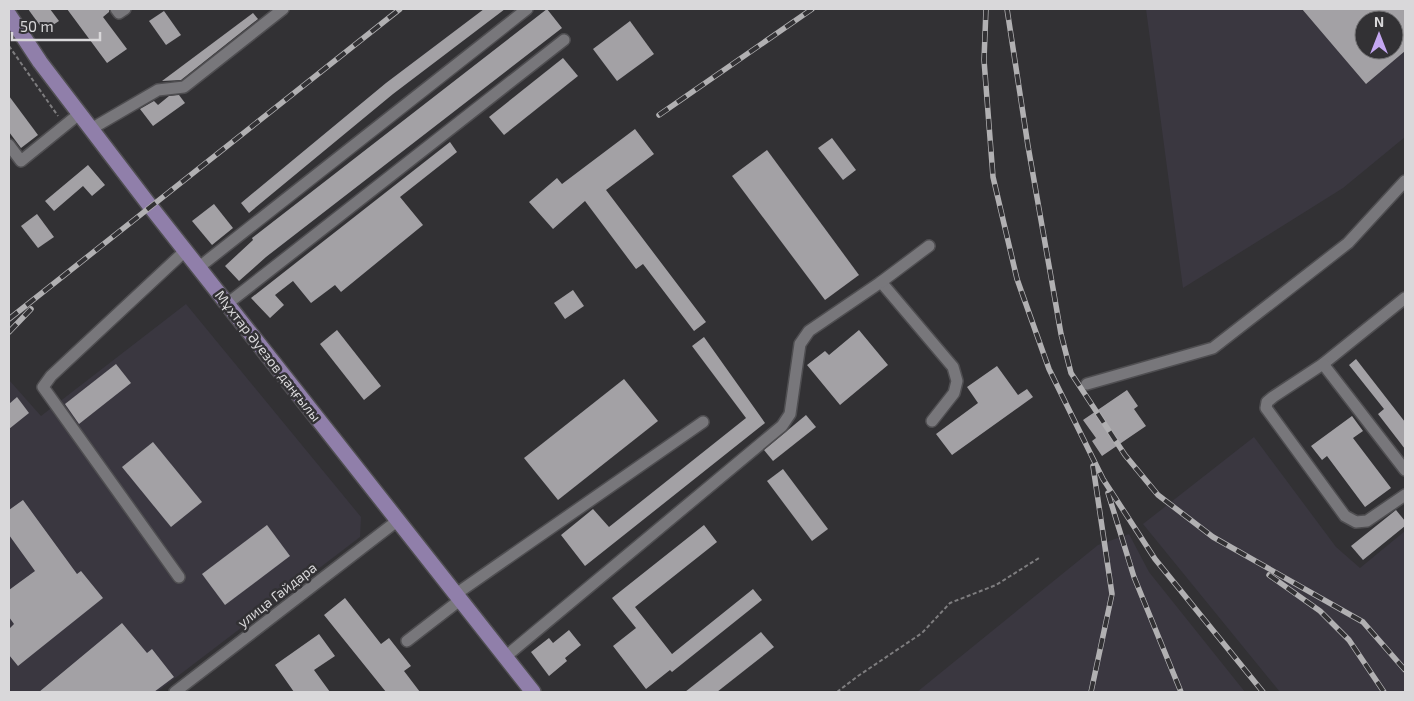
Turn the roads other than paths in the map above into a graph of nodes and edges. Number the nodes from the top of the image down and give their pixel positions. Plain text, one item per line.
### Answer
1 (116, 9) edge
2 (125, 9) edge
3 (283, 9) edge
4 (527, 9) edge
5 (9, 15) edge
6 (564, 40) dead end
7 (79, 114) junction
8 (91, 129) junction
9 (9, 145) edge
10 (1405, 181) edge
11 (929, 246) dead end
12 (185, 251) junction
13 (198, 268) junction
14 (881, 282) junction
15 (1405, 298) edge
16 (227, 304) junction
17 (1323, 364) junction
18 (1087, 384) dead end
19 (932, 421) dead end
20 (703, 422) dead end
21 (1405, 470) edge
22 (1405, 495) edge
23 (397, 521) junction
24 (179, 577) dead end
25 (458, 597) junction
26 (406, 641) dead end
27 (505, 656) junction
28 (175, 692) edge
29 (533, 692) edge

1 - 2 street
3 - 8 street
4 - 13 street
5 - 7 main road, Мұхтар Әуезов даңғылы
6 - 16 street
7 - 8 main road, Мұхтар Әуезов даңғылы
7 - 9 street
8 - 12 main road, Мұхтар Әуезов даңғылы
10 - 18 street
11 - 14 street
12 - 13 main road, Мұхтар Әуезов даңғылы
12 - 24 street
13 - 16 main road, Мұхтар Әуезов даңғылы
14 - 19 street
14 - 27 street
15 - 17 street
16 - 23 main road, Мұхтар Әуезов даңғылы
17 - 21 street
17 - 22 street
20 - 25 street
23 - 25 main road, Мұхтар Әуезов даңғылы
23 - 28 street, улица Гайдара
25 - 26 street
25 - 27 main road, Мұхтар Әуезов даңғылы
27 - 29 main road, Мұхтар Әуезов даңғылы

